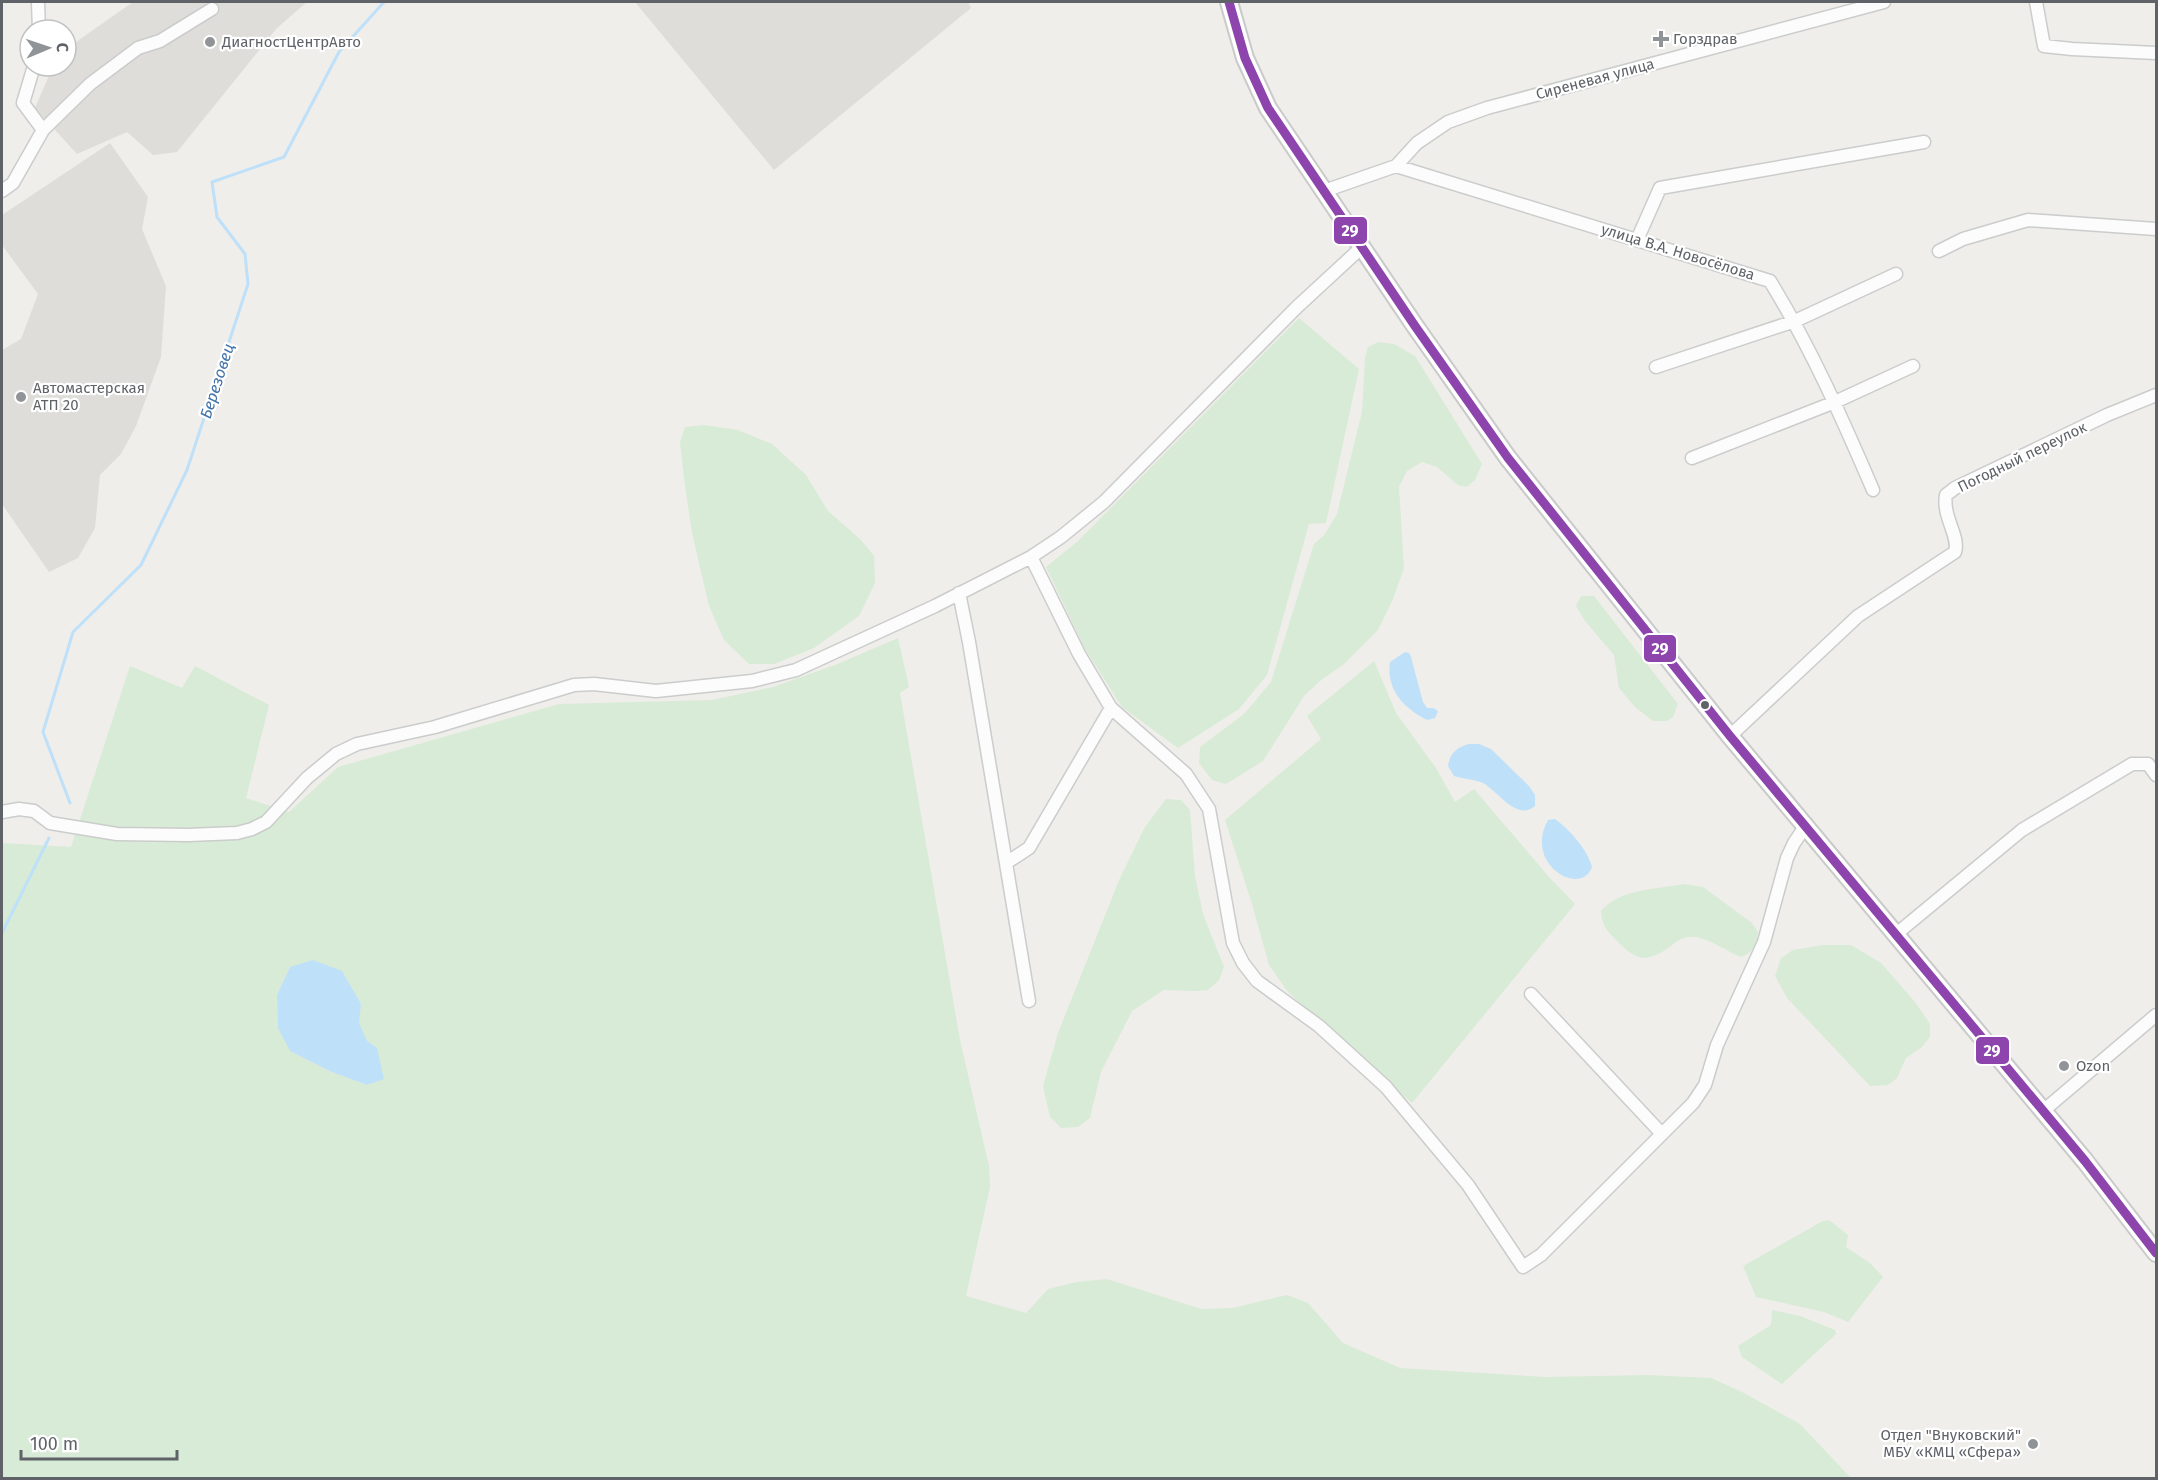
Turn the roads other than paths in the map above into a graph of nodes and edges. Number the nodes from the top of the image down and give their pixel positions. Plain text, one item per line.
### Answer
1 (38, 2) edge
2 (1229, 2) edge
3 (1884, 2) edge
4 (2036, 2) edge
5 (212, 9) dead end
6 (39, 18) edge
7 (2157, 53) edge
8 (30, 78) edge
9 (43, 130) junction
10 (1924, 142) dead end
11 (1396, 166) junction
12 (2, 191) edge
13 (1324, 191) junction
14 (2157, 229) edge
15 (1637, 240) junction
16 (1362, 248) junction
17 (1939, 251) dead end
18 (1896, 274) dead end
19 (1795, 321) junction
20 (1913, 366) dead end
21 (1656, 367) dead end
22 (2157, 395) edge
23 (1835, 402) junction
24 (1692, 458) dead end
25 (1873, 490) dead end
26 (1031, 557) junction
27 (959, 593) junction
28 (1111, 708) junction
29 (1730, 736) junction
30 (2157, 775) edge
31 (2, 812) edge
32 (1805, 827) junction
33 (1006, 863) junction
34 (1894, 935) junction
35 (1531, 994) dead end
36 (1029, 1001) dead end
37 (2157, 1015) edge
38 (2043, 1111) junction
39 (1662, 1134) junction
40 (2157, 1253) edge

1 - 6 street
2 - 13 main road
3 - 11 street, Сиреневая улица
4 - 7 street
5 - 9 street
8 - 9 street
9 - 12 street
10 - 15 street
11 - 13 street, Сиреневая улица
11 - 15 street, улица В.А. Новосёлова
13 - 16 main road
14 - 17 street
15 - 19 street, улица В.А. Новосёлова
16 - 26 street
16 - 29 main road
18 - 19 street
19 - 21 street
19 - 23 street, улица В.А. Новосёлова
20 - 23 street
22 - 29 street, Погодный переулок
23 - 24 street
23 - 25 street, улица В.А. Новосёлова
26 - 27 street
26 - 28 street
27 - 31 street
27 - 33 street
28 - 33 street
28 - 39 street
29 - 32 main road
30 - 34 street
32 - 34 main road
32 - 39 street
33 - 36 street
34 - 38 main road
35 - 39 street
37 - 38 street
38 - 40 main road

